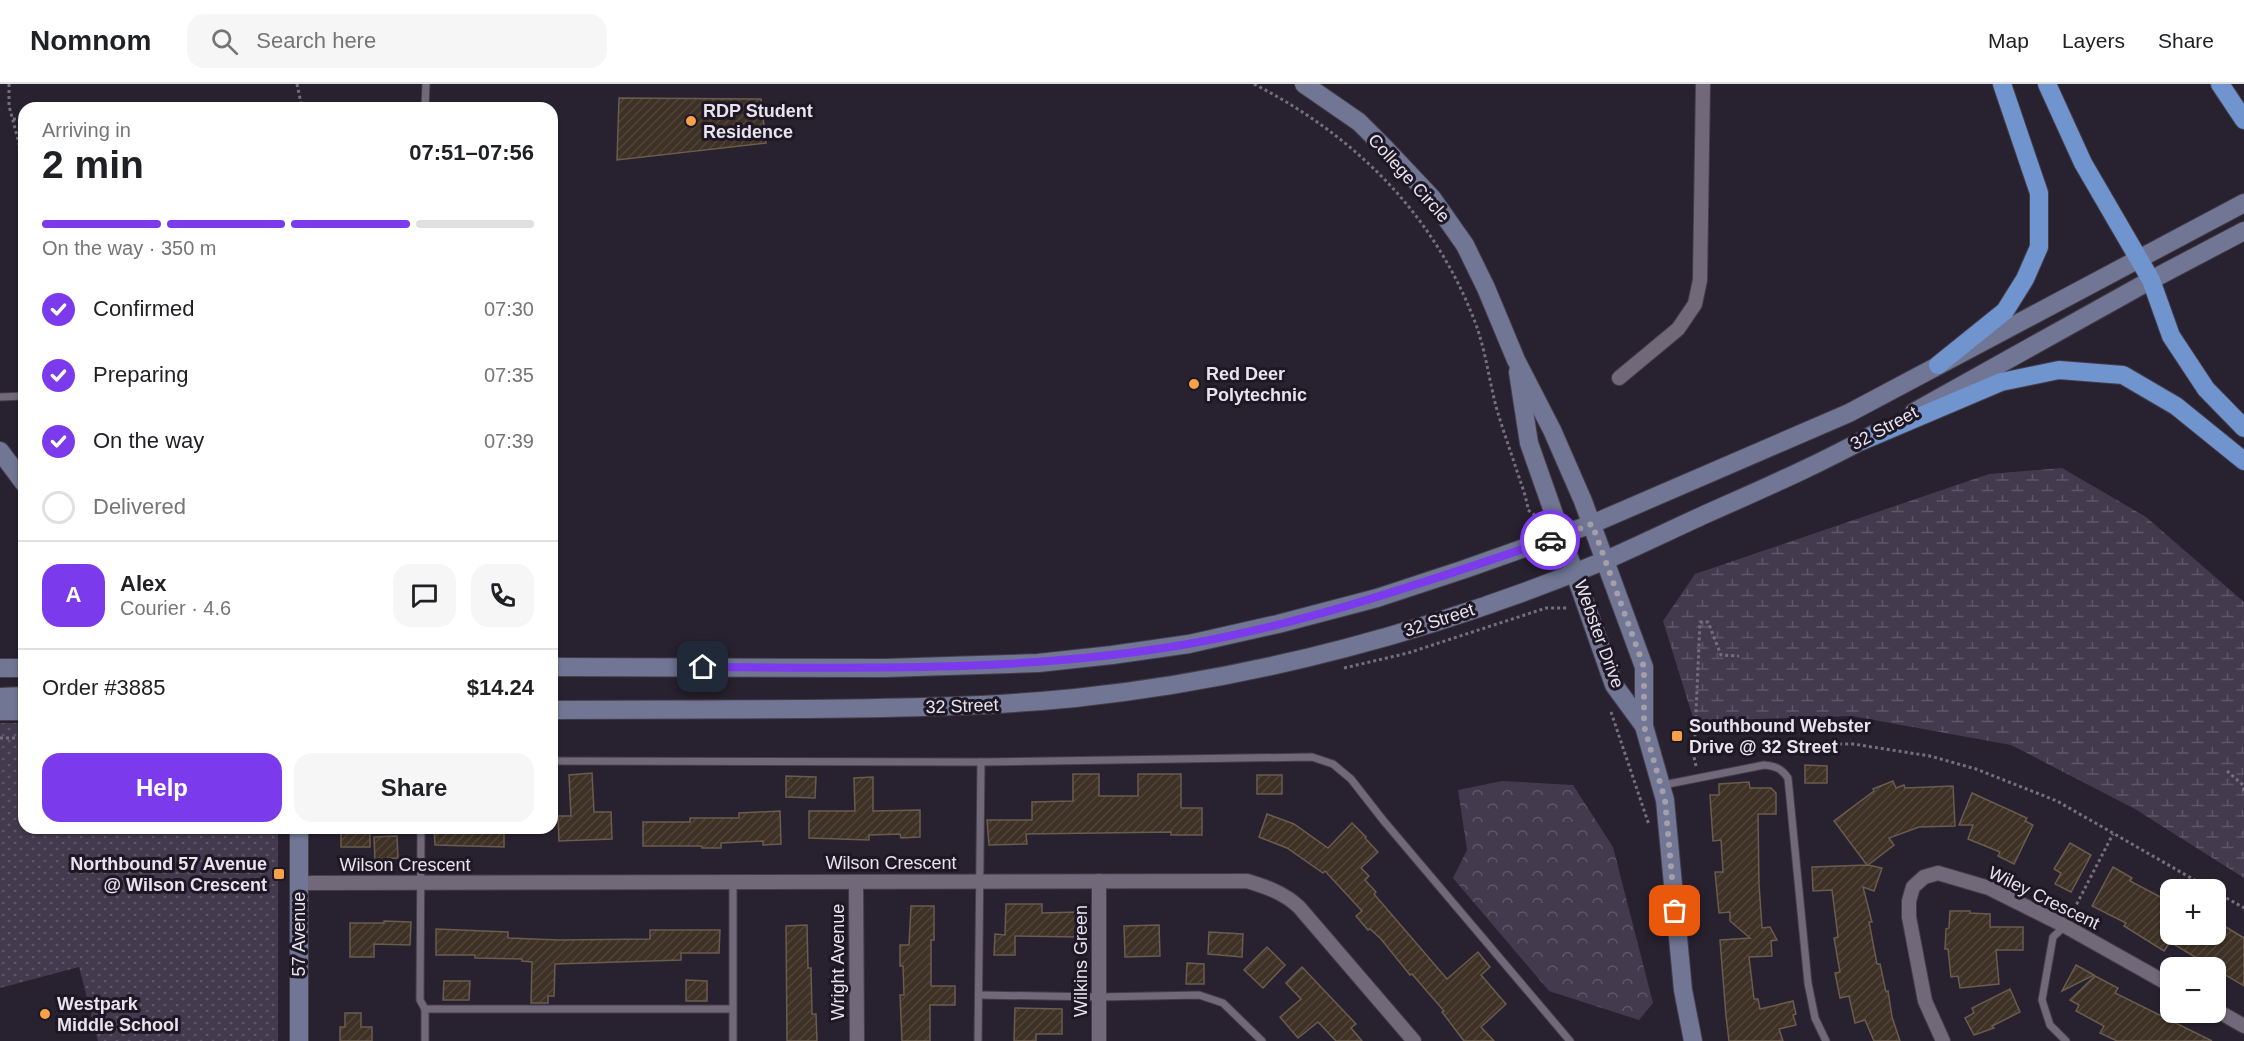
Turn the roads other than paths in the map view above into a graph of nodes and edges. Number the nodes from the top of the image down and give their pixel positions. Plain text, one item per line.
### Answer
1 (426, 84) edge
2 (1304, 84) edge
3 (1703, 84) edge
4 (2002, 84) edge
5 (2047, 84) edge
6 (2220, 84) edge
7 (425, 102) edge
8 (2244, 120) edge
9 (2240, 204) edge
10 (2241, 233) edge
11 (2138, 259) junction
12 (2151, 280) junction
13 (1516, 360) junction
14 (1938, 365) junction
15 (1619, 378) dead end
16 (18, 396) edge
17 (0, 397) edge
18 (2244, 428) edge
19 (1862, 441) junction
20 (0, 451) edge
21 (2244, 461) edge
22 (18, 475) edge
23 (1592, 524) junction
24 (1563, 535) junction
25 (1606, 560) junction
26 (1576, 571) junction
27 (589, 666) junction
28 (558, 667) edge
29 (0, 668) edge
30 (18, 668) edge
31 (558, 671) edge
32 (18, 696) edge
33 (0, 697) edge
34 (558, 710) edge
35 (0, 711) edge
36 (18, 711) edge
37 (1644, 726) junction
38 (558, 760) edge
39 (981, 762) junction
40 (1661, 785) junction
41 (298, 834) edge
42 (421, 834) edge
43 (980, 881) junction
44 (1099, 881) junction
45 (733, 882) junction
46 (856, 882) junction
47 (299, 883) junction
48 (421, 883) junction
49 (2065, 926) junction
50 (2160, 979) edge
51 (979, 995) junction
52 (1099, 997) junction
53 (425, 1010) junction
54 (732, 1010) junction
55 (2226, 1016) edge
56 (2244, 1026) edge
57 (299, 1041) edge
58 (424, 1041) edge
59 (733, 1041) edge
60 (857, 1041) edge
61 (978, 1041) edge
62 (1099, 1041) edge
63 (1262, 1041) edge
64 (1414, 1041) edge
65 (1570, 1041) edge
66 (1693, 1041) edge
67 (1826, 1041) edge
68 (1943, 1041) edge
69 (2066, 1041) edge

1 - 7 lane
2 - 13 main road, College Circle
3 - 15 street
4 - 14 highway
5 - 11 highway
6 - 8 highway
9 - 11 main road, 32 Street
10 - 12 main road, 32 Street
11 - 12 highway
11 - 14 main road, 32 Street
12 - 18 highway
12 - 19 main road, 32 Street
13 - 23 main road, College Circle
13 - 24 main road, College Circle
14 - 23 main road, 32 Street
16 - 17 lane
19 - 21 highway
19 - 25 main road, 32 Street
20 - 22 main road
23 - 24 main road, 32 Street
23 - 25 main road, Webster Drive
24 - 26 main road, Webster Drive
24 - 27 main road, 32 Street
25 - 26 main road, 32 Street
25 - 37 main road, Webster Drive
26 - 34 main road, 32 Street
26 - 37 main road, Webster Drive
27 - 28 main road, 32 Street
27 - 31 main road
29 - 30 main road
32 - 33 main road
35 - 36 main road
37 - 40 main road, Webster Drive
38 - 39 lane
39 - 43 lane
39 - 65 lane
40 - 66 main road, Webster Drive
40 - 67 lane
41 - 47 main road, 57 Avenue
42 - 48 lane
43 - 44 street, Wilson Crescent
43 - 46 street, Wilson Crescent
43 - 51 lane
44 - 52 street, Wilkins Green
44 - 64 street, Wilson Crescent
45 - 46 street, Wilson Crescent
45 - 48 street, Wilson Crescent
45 - 54 lane
46 - 60 street, Wright Avenue
47 - 48 street, Wilson Crescent
47 - 57 main road, 57 Avenue
48 - 53 lane
49 - 50 street, Wiley Crescent
49 - 68 street, Wiley Crescent
49 - 69 lane
51 - 52 lane
51 - 61 lane
52 - 62 street, Wilkins Green
52 - 63 lane
53 - 54 lane
53 - 58 lane
54 - 59 lane
55 - 56 street

